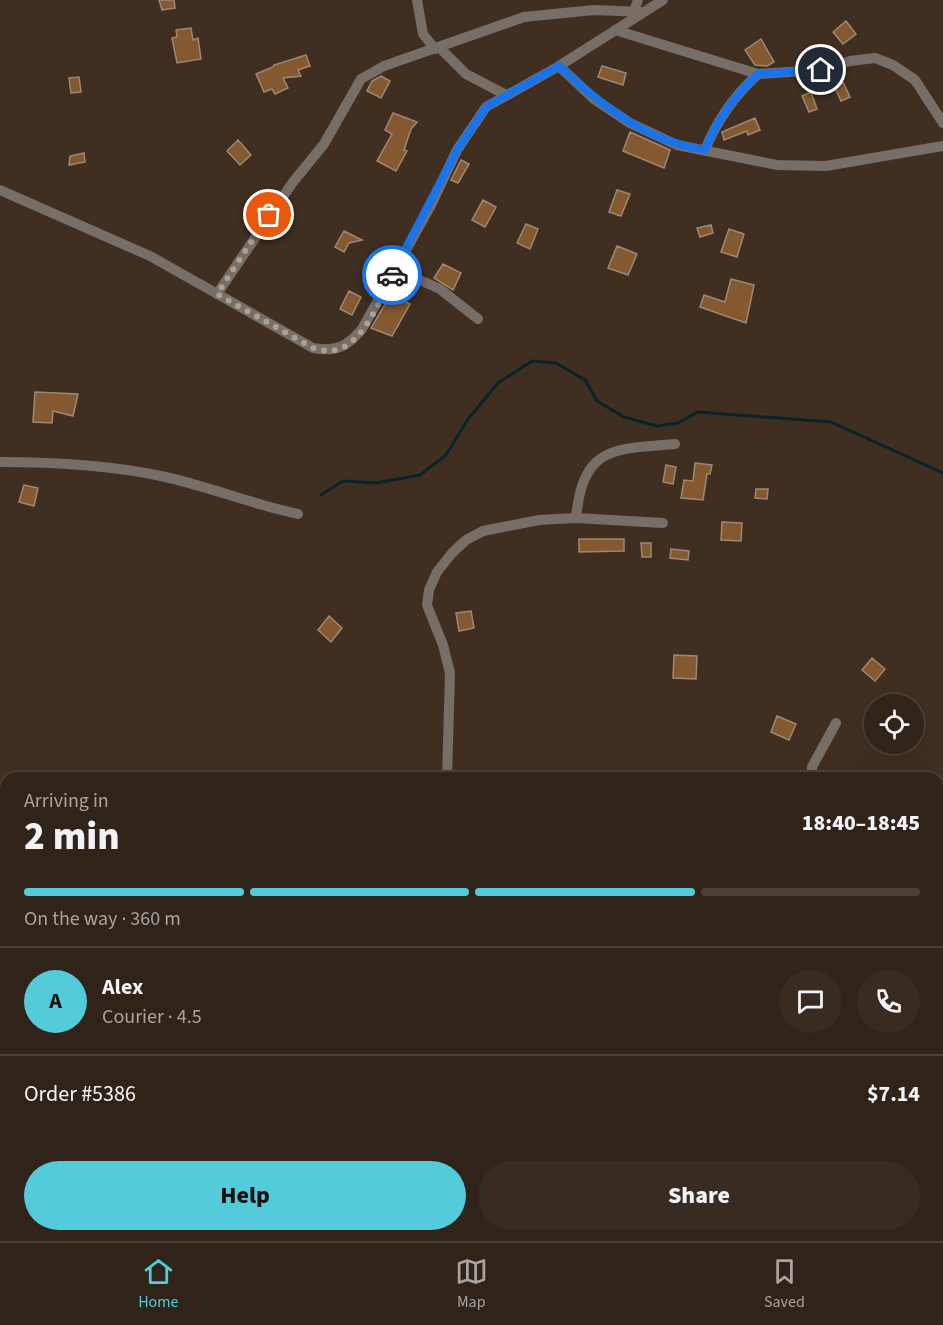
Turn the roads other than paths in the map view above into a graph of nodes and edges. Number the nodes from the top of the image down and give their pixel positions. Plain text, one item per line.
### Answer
1 (417, 0) edge
2 (638, 0) edge
3 (663, 0) edge
4 (593, 5) edge
5 (639, 12) junction
6 (615, 30) junction
7 (437, 48) junction
8 (559, 66) junction
9 (758, 74) junction
10 (506, 95) junction
11 (943, 123) edge
12 (943, 146) edge
13 (705, 150) junction
14 (0, 190) edge
15 (395, 269) junction
16 (217, 294) junction
17 (478, 319) dead end
18 (675, 444) dead end
19 (0, 462) edge
20 (298, 514) dead end
21 (576, 518) junction
22 (663, 523) dead end
23 (836, 723) dead end
24 (447, 772) edge
25 (812, 772) edge

1 - 7 street
2 - 5 street
3 - 5 street
4 - 5 street
4 - 7 street
5 - 6 street
6 - 8 street
6 - 9 street
7 - 10 street
7 - 16 street
8 - 10 street
8 - 13 street
9 - 11 street
9 - 13 street
10 - 15 street
12 - 13 street
14 - 16 street
15 - 16 street
15 - 17 street
18 - 21 street
19 - 20 street
21 - 22 street
21 - 24 street
23 - 25 street

